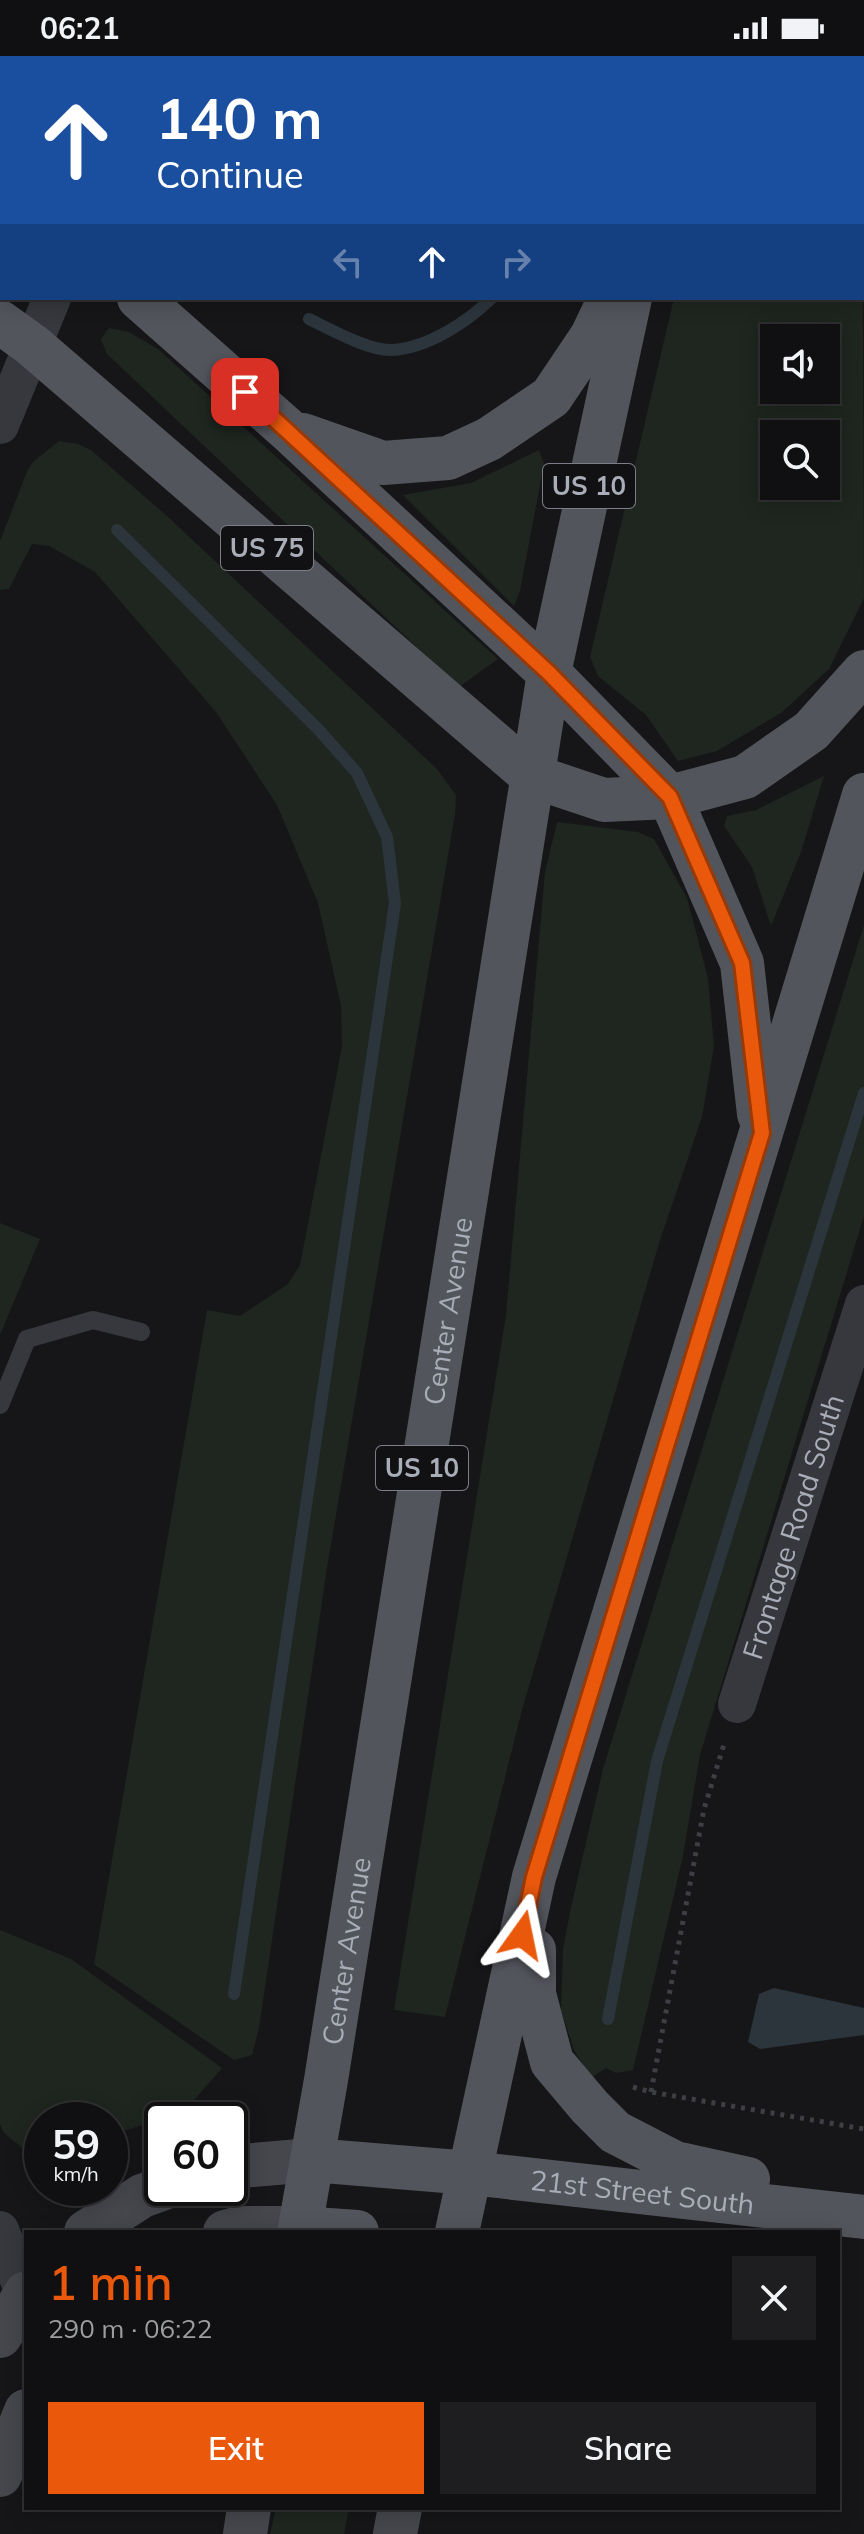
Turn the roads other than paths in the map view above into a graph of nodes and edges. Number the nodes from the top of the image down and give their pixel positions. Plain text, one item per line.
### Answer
1 (50, 300) edge
2 (141, 300) edge
3 (609, 300) edge
4 (630, 300) edge
5 (16, 334) edge
6 (0, 425) edge
7 (288, 430) junction
8 (864, 672) edge
9 (549, 673) junction
10 (532, 776) junction
11 (864, 795) edge
12 (670, 797) junction
13 (762, 1133) junction
14 (864, 1304) edge
15 (141, 1332) dead end
16 (0, 1405) edge
17 (737, 1704) road end
18 (534, 1877) junction
19 (312, 2160) junction
20 (248, 2165) edge
21 (470, 2173) junction
22 (144, 2195) edge
23 (864, 2205) edge
24 (864, 2217) edge
25 (0, 2230) edge
26 (89, 2230) edge
27 (232, 2230) edge
28 (299, 2230) edge
29 (457, 2230) edge
30 (864, 2237) edge
31 (840, 2239) edge
32 (24, 2293) edge
33 (24, 2298) edge
34 (0, 2336) edge
35 (24, 2416) edge
36 (0, 2475) edge
37 (249, 2510) edge
38 (400, 2510) edge
39 (245, 2534) edge
40 (395, 2534) edge

1 - 5 street
2 - 7 main road
3 - 7 main road
4 - 9 main road, US 10
5 - 6 street
5 - 10 main road, US 75
7 - 9 main road
8 - 12 main road
9 - 10 main road, Center Avenue / US 10
9 - 12 main road
10 - 12 main road
10 - 19 main road, Center Avenue / US 10
11 - 13 main road
12 - 13 main road
13 - 18 main road
14 - 17 street, Frontage Road South
15 - 16 lane
18 - 21 main road
18 - 23 main road
19 - 20 main road
19 - 21 main road, 21st Street South
19 - 28 main road, Center Avenue / US 10
21 - 24 main road, 21st Street South
21 - 29 main road
22 - 26 main road
25 - 32 street
27 - 28 main road
30 - 31 main road
33 - 34 main road
35 - 36 main road
37 - 39 main road
38 - 40 main road

